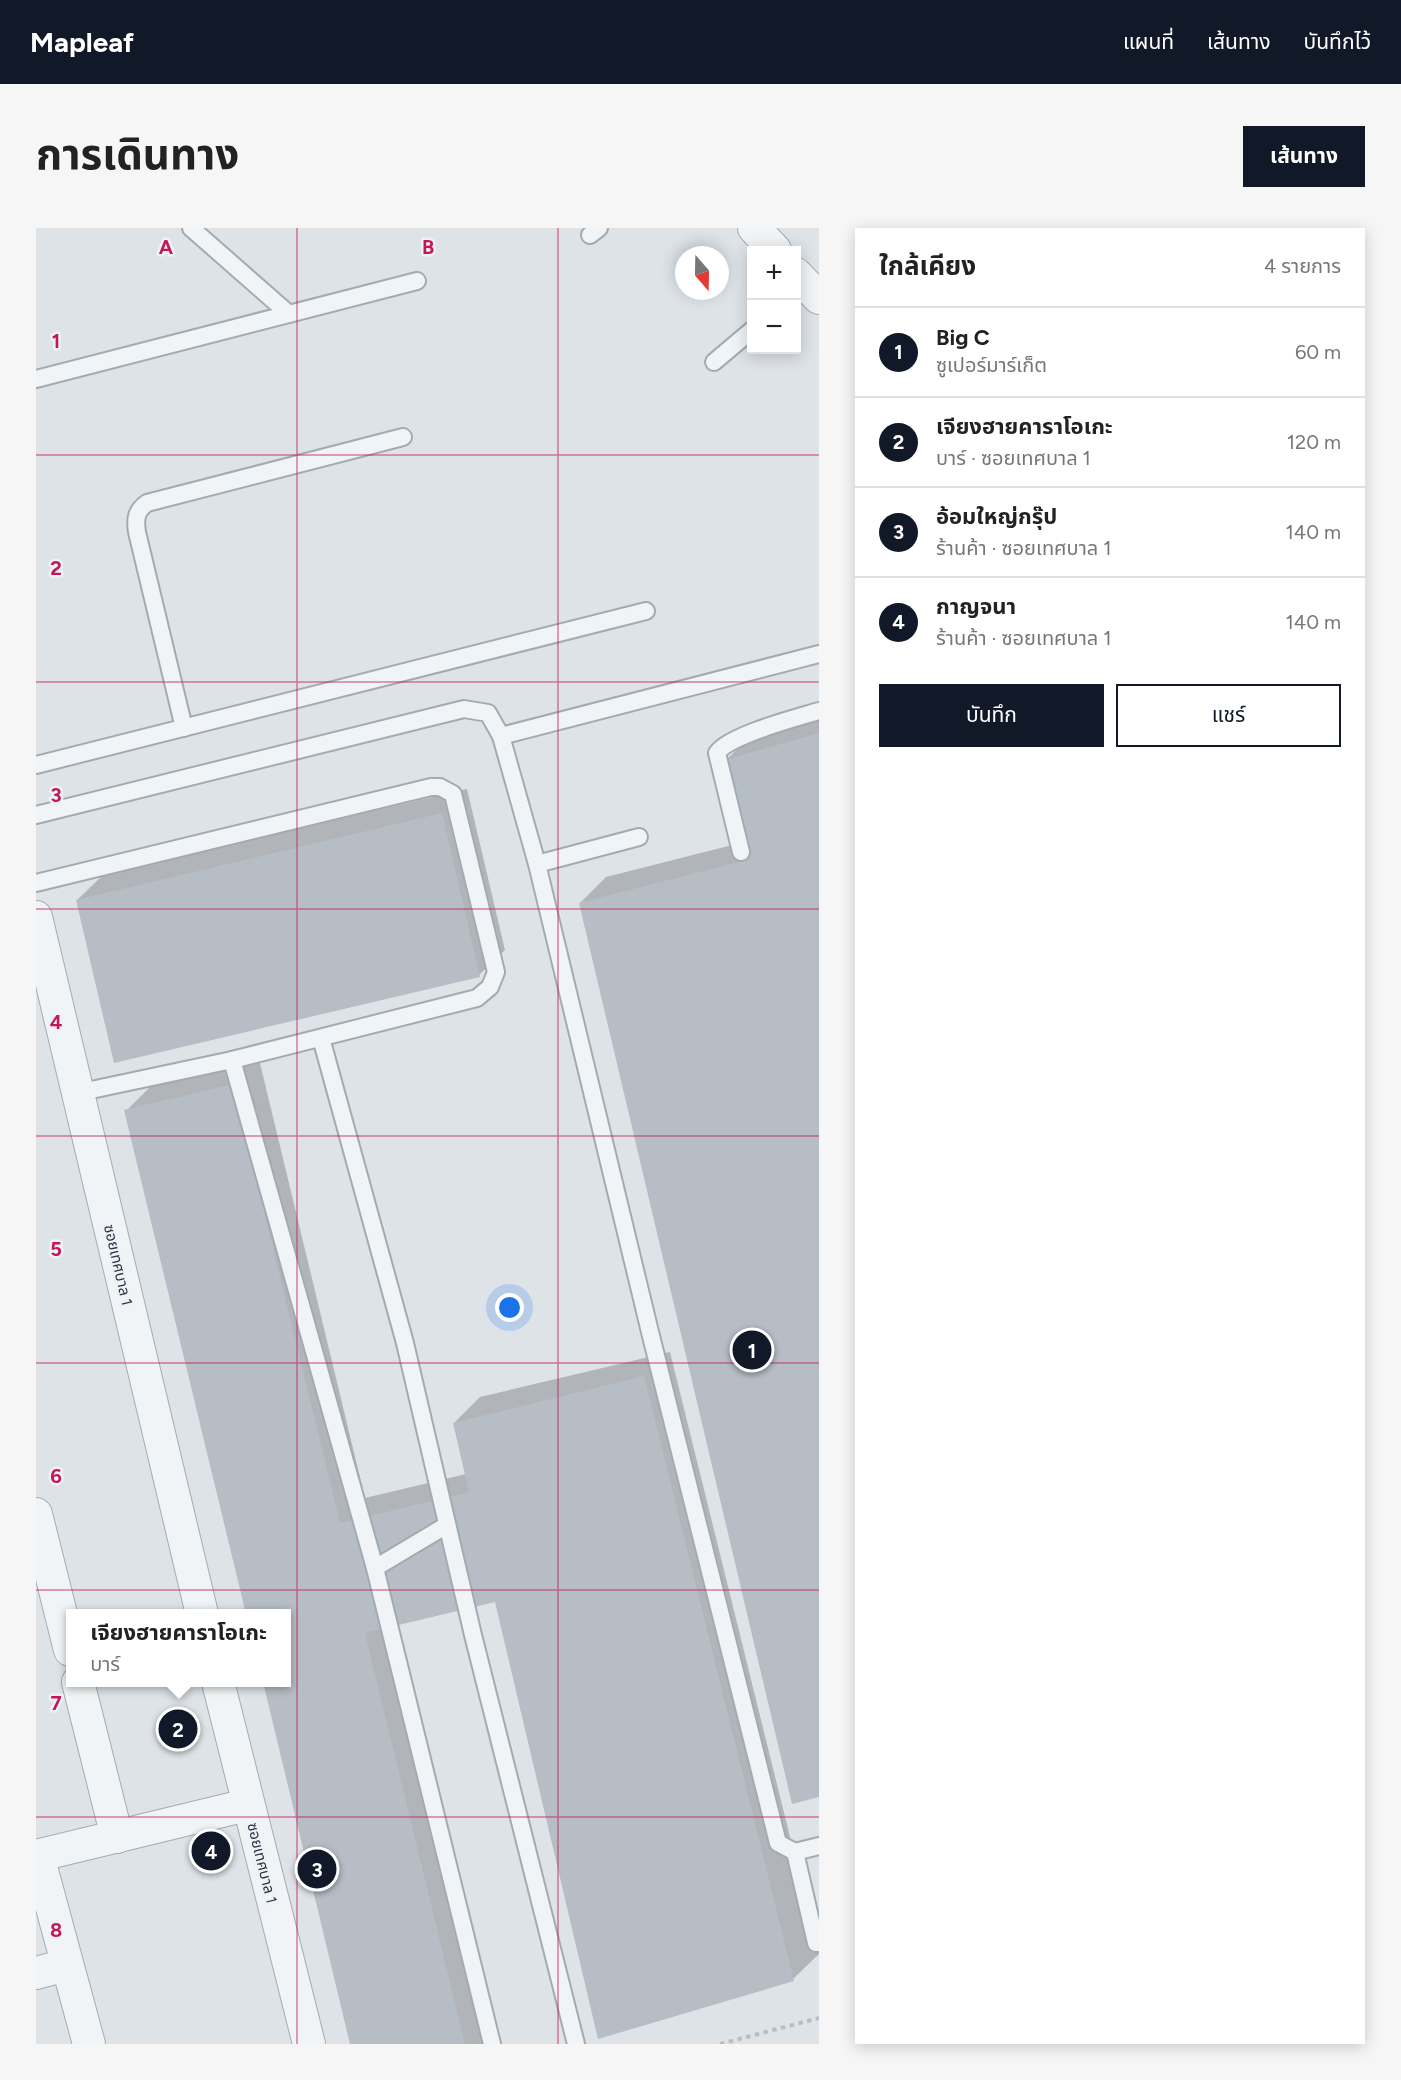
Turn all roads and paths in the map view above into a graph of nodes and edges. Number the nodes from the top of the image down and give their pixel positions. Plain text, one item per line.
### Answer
1 (191, 228) edge
2 (754, 228) edge
3 (771, 246) edge
4 (417, 281) dead end
5 (289, 314) junction
6 (747, 334) edge
7 (714, 362) dead end
8 (36, 379) edge
9 (403, 437) dead end
10 (646, 611) dead end
11 (819, 654) edge
12 (819, 711) edge
13 (184, 728) junction
14 (501, 736) junction
15 (36, 765) edge
16 (36, 815) edge
17 (639, 837) dead end
18 (741, 852) dead end
19 (537, 864) junction
20 (36, 883) edge
21 (38, 935) edge
22 (321, 1038) junction
23 (232, 1060) junction
24 (77, 1093) junction
25 (36, 1514) edge
26 (447, 1525) junction
27 (375, 1568) junction
28 (200, 1609) edge
29 (49, 1618) edge
30 (66, 1644) edge
31 (79, 1687) edge
32 (219, 1687) edge
33 (247, 1805) junction
34 (117, 1837) junction
35 (819, 1846) edge
36 (795, 1852) junction
37 (37, 1856) edge
38 (819, 1943) edge
39 (66, 1965) junction
40 (36, 1973) edge
41 (819, 2018) edge
42 (89, 2044) edge
43 (309, 2044) edge
44 (492, 2044) edge
45 (576, 2044) edge
46 (720, 2044) edge

1 - 5 lane
2 - 3 street
4 - 5 lane
5 - 8 lane
6 - 7 lane
9 - 13 lane
10 - 13 lane
11 - 14 lane
12 - 18 lane
13 - 15 lane
14 - 16 lane
14 - 19 lane
17 - 19 lane
19 - 36 lane
20 - 22 lane
21 - 24 street, ซอยเทศบาล 1
22 - 23 lane
22 - 26 lane
23 - 24 lane
23 - 27 lane
24 - 28 street, ซอยเทศบาล 1
25 - 29 street
26 - 27 lane
26 - 45 lane
27 - 44 lane
29 - 30 street
31 - 34 street
32 - 33 street, ซอยเทศบาล 1
33 - 34 street
33 - 43 street, ซอยเทศบาล 1
34 - 37 street
35 - 36 lane
36 - 38 lane
37 - 39 street
39 - 40 street
39 - 42 street
41 - 46 path

